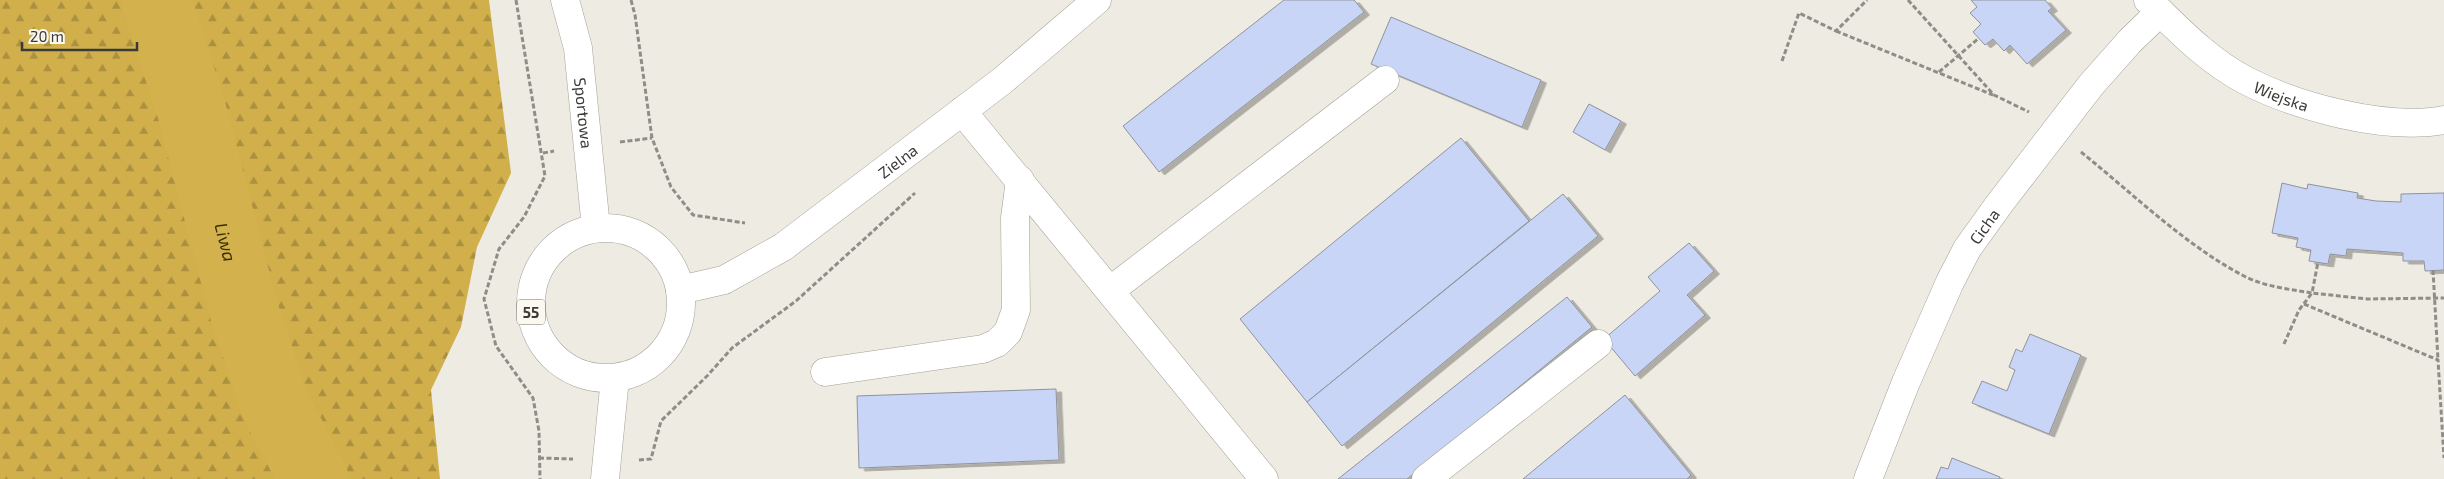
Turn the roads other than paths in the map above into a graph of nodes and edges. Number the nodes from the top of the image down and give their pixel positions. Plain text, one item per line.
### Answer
1 (564, 0) edge
2 (1087, 4) edge
3 (2154, 6) edge
4 (1385, 80) dead end
5 (962, 111) junction
6 (2444, 120) edge
7 (1020, 180) junction
8 (596, 228) junction
9 (680, 290) junction
10 (1111, 290) junction
11 (1598, 344) dead end
12 (825, 372) dead end
13 (615, 378) junction
14 (605, 479) edge
15 (1264, 479) edge
16 (1426, 479) edge
17 (1868, 479) edge

1 - 8 street, Sportowa
2 - 5 street, Zielna
3 - 6 street, Wiejska
3 - 17 street, Cicha
4 - 10 street
5 - 7 street
5 - 9 street, Zielna
7 - 10 street
7 - 12 street
8 - 9 street, 55
8 - 13 street, 55
9 - 13 street, 55
10 - 15 street
11 - 16 street
13 - 14 street

